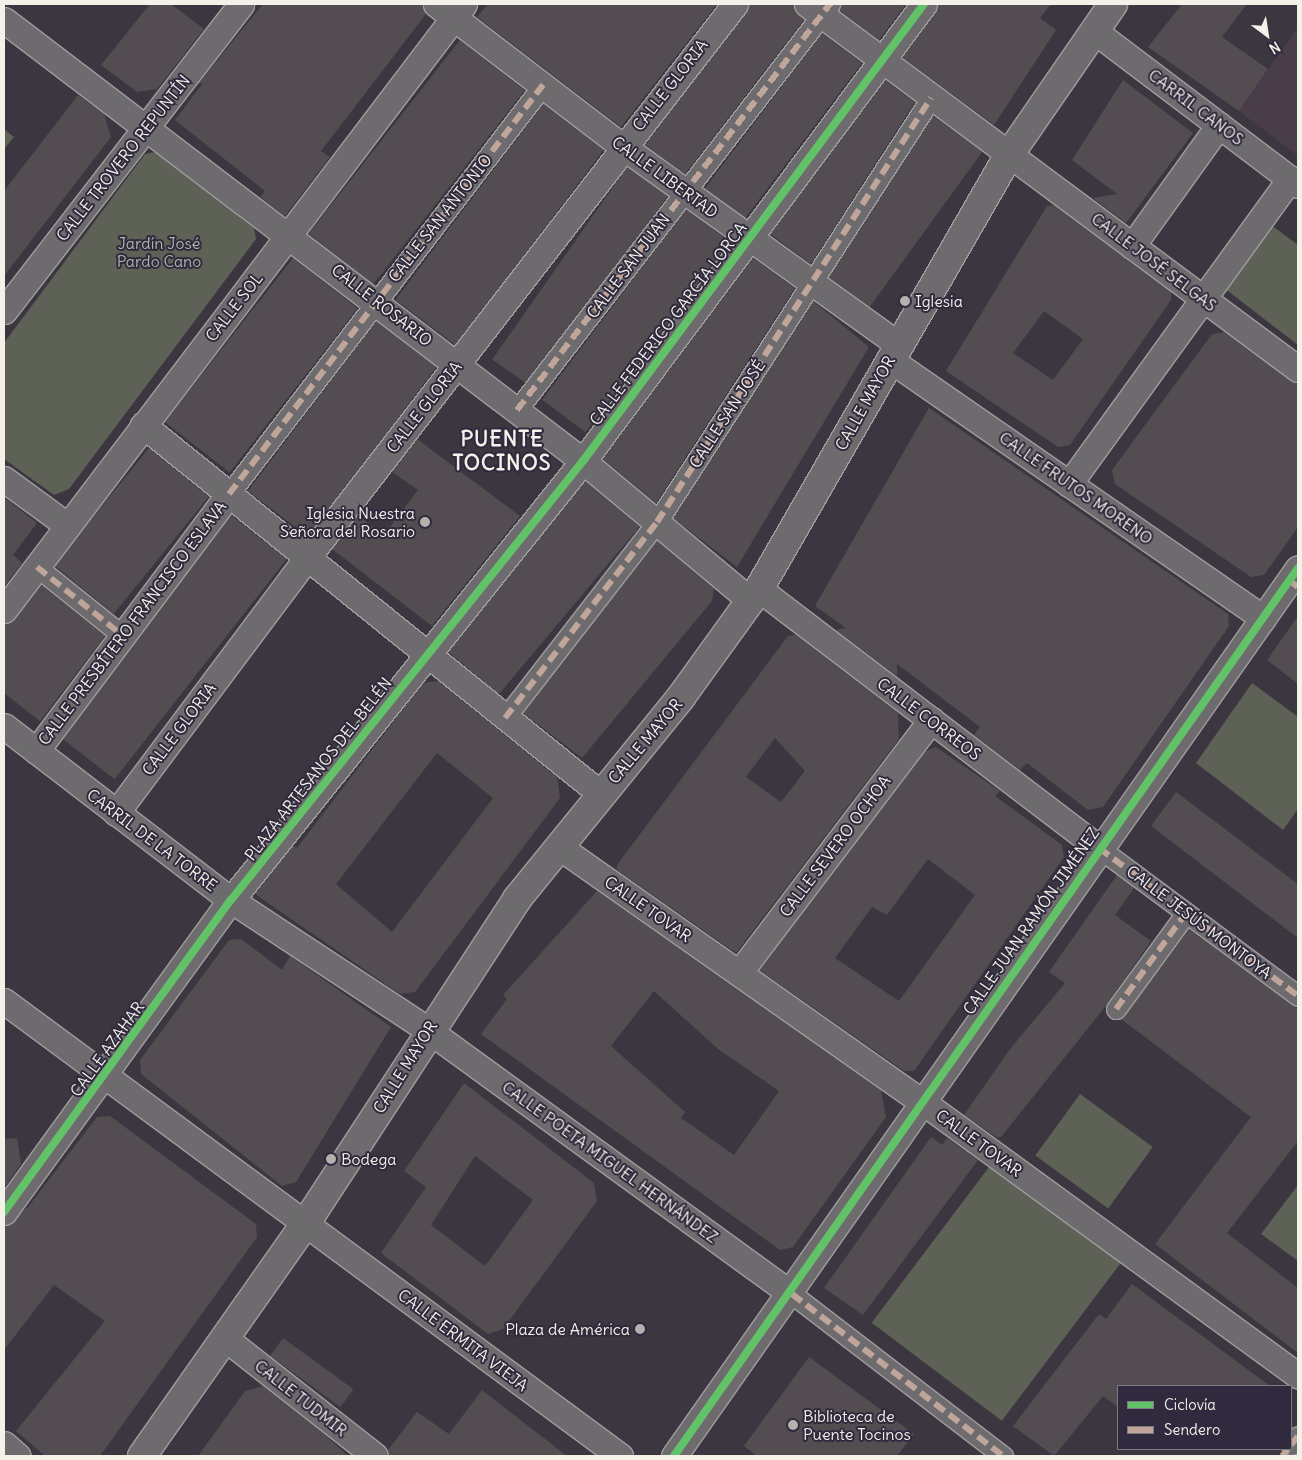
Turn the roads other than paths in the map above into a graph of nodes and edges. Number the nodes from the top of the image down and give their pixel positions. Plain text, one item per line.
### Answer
1 (241, 4) edge
2 (735, 4) edge
3 (924, 4) edge
4 (1113, 4) edge
5 (820, 7) edge
6 (451, 8) edge
7 (4, 20) edge
8 (1093, 30) junction
9 (881, 61) junction
10 (543, 86) junction
11 (931, 98) junction
12 (1220, 126) junction
13 (146, 128) junction
14 (622, 146) junction
15 (1009, 155) junction
16 (1294, 182) edge
17 (685, 192) junction
18 (291, 234) junction
19 (750, 238) junction
20 (1132, 246) junction
21 (811, 281) junction
22 (375, 300) junction
23 (1204, 300) junction
24 (4, 311) edge
25 (893, 352) junction
26 (457, 364) junction
27 (1298, 369) edge
28 (518, 410) junction
29 (143, 425) junction
30 (583, 461) junction
31 (4, 479) edge
32 (1069, 484) junction
33 (228, 494) junction
34 (657, 522) junction
35 (68, 526) junction
36 (307, 558) junction
37 (37, 566) junction
38 (1295, 578) edge
39 (755, 595) junction
40 (4, 610) edge
41 (1263, 618) junction
42 (123, 636) junction
43 (426, 654) junction
44 (505, 718) junction
45 (930, 720) junction
46 (4, 726) edge
47 (36, 751) junction
48 (601, 794) junction
49 (116, 813) junction
50 (558, 846) junction
51 (1099, 848) junction
52 (231, 900) junction
53 (1186, 913) junction
54 (739, 973) junction
55 (1298, 996) edge
56 (4, 1001) edge
57 (1116, 1009) dead end
58 (428, 1030) junction
59 (105, 1077) junction
60 (920, 1100) junction
61 (4, 1212) edge
62 (306, 1223) junction
63 (792, 1294) junction
64 (226, 1339) junction
65 (1298, 1376) edge
66 (4, 1444) edge
67 (18, 1456) edge
68 (142, 1456) edge
69 (375, 1456) edge
70 (620, 1456) edge
71 (674, 1456) edge
72 (1003, 1456) edge

1 - 13 street, CALLE TROVERO REPUNTÍN
2 - 14 street, CALLE GLORIA
3 - 9 street, CALLE FEDERICO GARCÍA LORCA
4 - 8 main road, CALLE MAYOR
5 - 9 street, CALLE JOSÉ SELGAS
5 - 17 street, CALLE SAN JUAN
6 - 10 street, CALLE LIBERTAD
6 - 18 street, CALLE SOL
7 - 13 street, CALLE ROSARIO
8 - 12 street, CARRIL CANOS
8 - 15 main road, CALLE MAYOR
9 - 11 street, CALLE JOSÉ SELGAS
9 - 19 street, CALLE FEDERICO GARCÍA LORCA
10 - 14 street, CALLE LIBERTAD
10 - 22 street, CALLE SAN ANTONIO
11 - 15 street, CALLE JOSÉ SELGAS
11 - 21 street, CALLE SAN JOSÉ
12 - 16 street, CARRIL CANOS
12 - 20 street
13 - 18 street, CALLE ROSARIO
13 - 24 street, CALLE TROVERO REPUNTÍN
14 - 17 street, CALLE LIBERTAD
14 - 26 street, CALLE GLORIA
15 - 20 street, CALLE JOSÉ SELGAS
15 - 25 main road, CALLE MAYOR
16 - 23 street
17 - 19 street, CALLE LIBERTAD
17 - 28 street, CALLE SAN JUAN
18 - 22 street, CALLE ROSARIO
18 - 29 street, CALLE SOL
19 - 21 street, CALLE LIBERTAD
19 - 30 street, CALLE FEDERICO GARCÍA LORCA
20 - 23 street, CALLE JOSÉ SELGAS
21 - 25 street, CALLE LIBERTAD
21 - 34 street, CALLE SAN JOSÉ
22 - 26 street, CALLE ROSARIO
22 - 33 street, CALLE SAN ANTONIO
23 - 27 street, CALLE JOSÉ SELGAS
23 - 32 street
25 - 32 street, CALLE FRUTOS MORENO
25 - 39 main road, CALLE MAYOR
26 - 28 street, CALLE ROSARIO
26 - 36 street, CALLE GLORIA
28 - 30 street, CALLE ROSARIO
29 - 33 street
29 - 35 street, CALLE SOL
30 - 34 street, CALLE ROSARIO
30 - 43 street, CALLE FEDERICO GARCÍA LORCA
31 - 35 street
32 - 41 street, CALLE FRUTOS MORENO
33 - 36 street
33 - 42 street, CALLE PRESBÍTERO FRANCISCO ESLAVA
34 - 39 street, CALLE ROSARIO
34 - 44 street, CALLE SAN JOSÉ
35 - 37 street, CALLE SOL
36 - 43 street
36 - 49 street, CALLE GLORIA
37 - 40 street, CALLE SOL
37 - 42 street
38 - 41 street, CALLE JUAN RAMÓN JIMÉNEZ
39 - 45 street, CALLE CORREOS
39 - 48 main road, CALLE MAYOR
41 - 51 street, CALLE JUAN RAMÓN JIMÉNEZ
42 - 47 street, CALLE PRESBÍTERO FRANCISCO ESLAVA
43 - 44 street
43 - 52 street, PLAZA ARTESANOS DEL BELÉN
44 - 48 street
45 - 51 street, CALLE CORREOS
45 - 54 street, CALLE SEVERO OCHOA
46 - 47 street, CARRIL DE LA TORRE
47 - 49 street, CARRIL DE LA TORRE
48 - 50 main road, CALLE MAYOR
49 - 52 street, CARRIL DE LA TORRE
50 - 54 street, CALLE TOVAR
50 - 58 main road, CALLE MAYOR
51 - 53 street, CALLE JESÚS MONTOYA
51 - 60 street, CALLE JUAN RAMÓN JIMÉNEZ
52 - 58 street, CARRIL DE LA TORRE
52 - 59 street, CALLE AZAHAR
53 - 55 street, CALLE JESÚS MONTOYA
53 - 57 street
54 - 60 street, CALLE TOVAR
56 - 59 street, CALLE ERMITA VIEJA
58 - 62 main road, CALLE MAYOR
58 - 63 street, CALLE POETA MIGUEL HERNÁNDEZ
59 - 61 street, CALLE AZAHAR
59 - 62 street, CALLE ERMITA VIEJA
60 - 63 street, CALLE JUAN RAMÓN JIMÉNEZ
60 - 65 street, CALLE TOVAR
62 - 64 main road, CALLE MAYOR
62 - 70 street, CALLE ERMITA VIEJA
63 - 71 street
63 - 72 street
64 - 68 main road, CALLE MAYOR
64 - 69 street, CALLE TUDMIR
66 - 67 street

